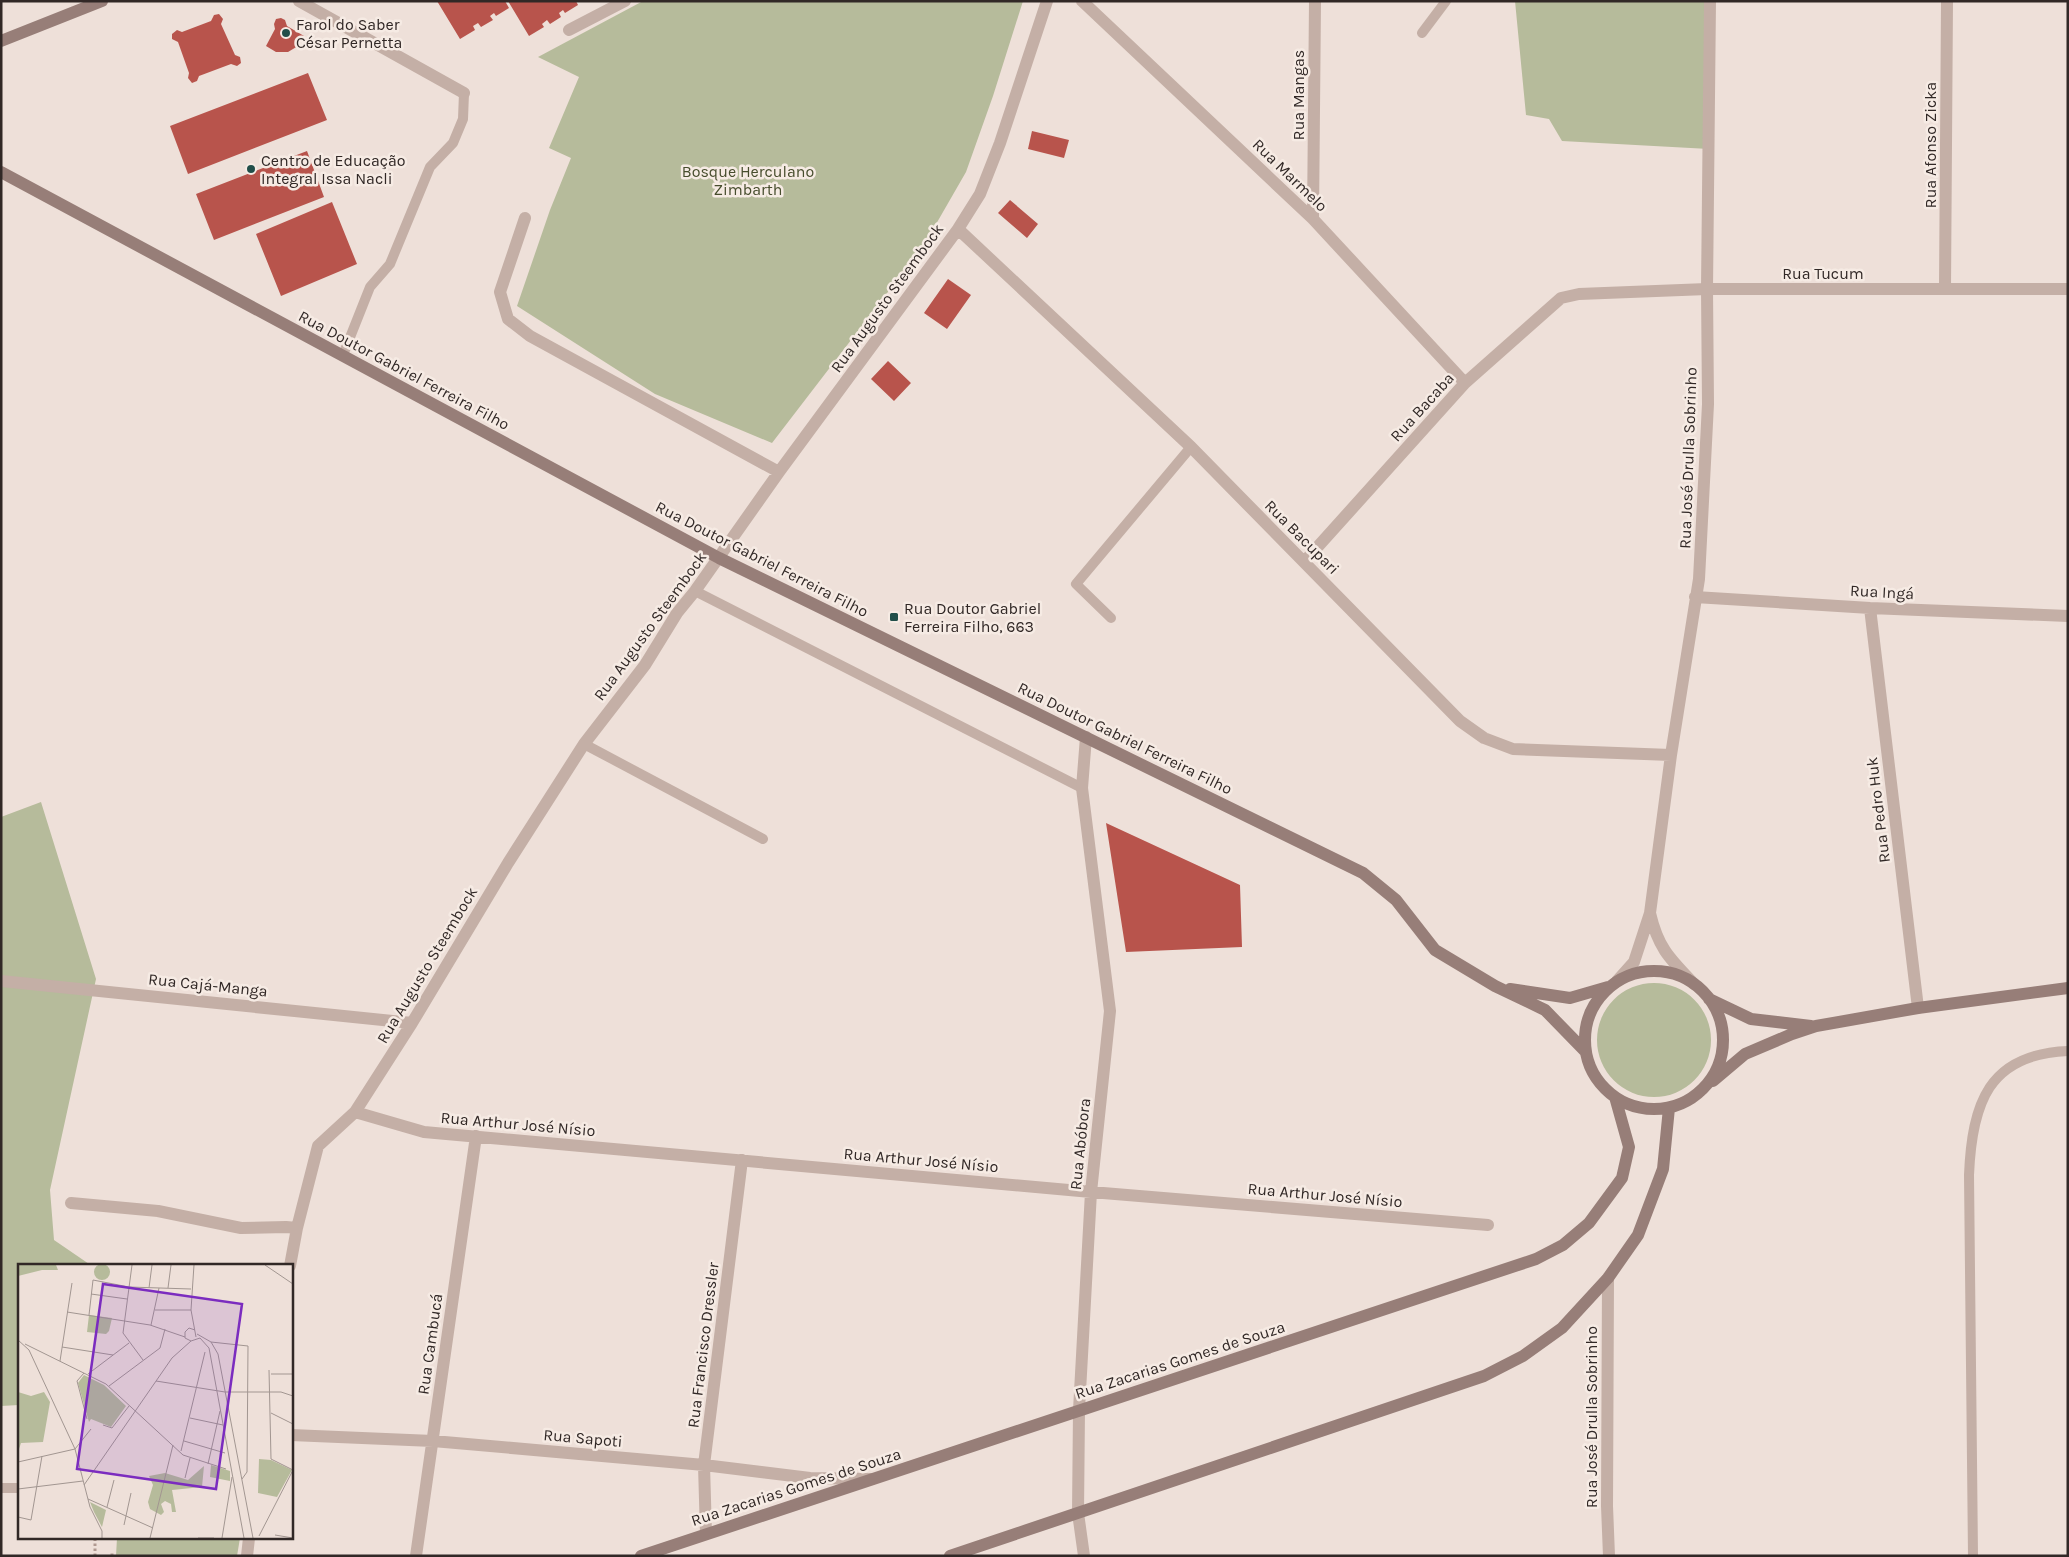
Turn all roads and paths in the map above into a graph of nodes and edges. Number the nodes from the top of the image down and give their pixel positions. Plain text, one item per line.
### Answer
1 (102, 1) edge
2 (299, 1) edge
3 (625, 1) edge
4 (1047, 1) edge
5 (1082, 1) edge
6 (1315, 1) edge
7 (1446, 1) edge
8 (1710, 1) edge
9 (1946, 1) edge
10 (568, 30) dead end
11 (1422, 32) dead end
12 (1, 42) edge
13 (464, 93) joint
14 (1, 172) edge
15 (525, 218) dead end
16 (1313, 219) junction
17 (958, 230) junction
18 (1946, 289) junction
19 (2068, 289) edge
20 (1707, 290) junction
21 (1579, 294) joint
22 (343, 355) junction
23 (1465, 382) junction
24 (1191, 447) junction
25 (779, 472) junction
26 (718, 558) junction
27 (1304, 562) junction
28 (695, 591) junction
29 (1695, 596) junction
30 (1870, 608) junction
31 (2068, 616) edge
32 (1111, 618) dead end
33 (1086, 737) junction
34 (584, 744) junction
35 (1671, 755) junction
36 (1082, 788) junction
37 (763, 839) dead end
38 (1650, 913) junction
39 (1, 981) edge
40 (1613, 984) junction
41 (1694, 984) junction
42 (1495, 986) junction
43 (2068, 988) edge
44 (1710, 999) junction
45 (1918, 1008) junction
46 (412, 1023) junction
47 (1816, 1026) junction
48 (1586, 1051) junction
49 (2068, 1051) edge
50 (1699, 1093) junction
51 (1614, 1097) junction
52 (1669, 1108) junction
53 (355, 1112) junction
54 (476, 1136) junction
55 (742, 1160) junction
56 (1091, 1192) junction
57 (72, 1203) dead end
58 (1488, 1225) dead end
59 (296, 1228) junction
60 (290, 1264) edge
61 (1608, 1278) junction
62 (1079, 1410) junction
63 (292, 1435) edge
64 (432, 1441) junction
65 (704, 1464) junction
66 (872, 1479) junction
67 (1, 1488) edge
68 (18, 1488) edge
69 (1078, 1512) junction
70 (706, 1534) junction
71 (95, 1540) edge
72 (249, 1540) edge
73 (95, 1556) edge
74 (247, 1556) edge
75 (416, 1556) edge
76 (641, 1556) edge
77 (950, 1556) edge
78 (1084, 1556) edge
79 (1609, 1556) edge
80 (1973, 1556) edge

1 - 12 main road
2 - 13 street
3 - 10 street
4 - 17 street, Rua Augusto Steembock
5 - 16 street, Rua Marmelo
6 - 16 street, Rua Mangas
7 - 11 lane
8 - 20 street, Rua José Drulla Sobrinho
9 - 18 street, Rua Afonso Zicka
13 - 22 lane
14 - 22 main road, Rua Doutor Gabriel Ferreira Filho
15 - 25 street
16 - 23 street, Rua Marmelo
17 - 24 street, Rua Bacupari
17 - 25 street, Rua Augusto Steembock
18 - 19 street, Rua Tucum
18 - 20 street, Rua Tucum
20 - 21 street, Rua Tucum
20 - 29 street, Rua José Drulla Sobrinho
21 - 23 street, Rua Bacaba
22 - 26 main road, Rua Doutor Gabriel Ferreira Filho
23 - 27 street, Rua Bacaba
24 - 27 street, Rua Bacupari
24 - 32 lane
25 - 26 street, Rua Augusto Steembock
26 - 28 street, Rua Augusto Steembock
26 - 33 main road, Rua Doutor Gabriel Ferreira Filho
27 - 35 street, Rua Bacupari
28 - 34 street, Rua Augusto Steembock
28 - 36 lane
29 - 30 street, Rua Ingá
29 - 35 street, Rua José Drulla Sobrinho
30 - 31 street, Rua Ingá
30 - 45 street, Rua Pedro Huk
33 - 36 street, Rua Abóbora
33 - 42 main road, Rua Doutor Gabriel Ferreira Filho
34 - 37 lane
34 - 46 street, Rua Augusto Steembock
35 - 38 street, Rua José Drulla Sobrinho
36 - 56 street, Rua Abóbora
38 - 40 street, Rua José Drulla Sobrinho
38 - 41 street, Rua José Drulla Sobrinho
39 - 46 street, Rua Cajá-Manga
40 - 41 main road
40 - 42 main road, Rua Doutor Gabriel Ferreira Filho
40 - 48 main road
41 - 44 main road
42 - 48 main road, Rua Doutor Gabriel Ferreira Filho
43 - 45 main road
44 - 47 main road
44 - 50 main road
45 - 47 main road
46 - 53 street, Rua Augusto Steembock
47 - 50 main road
48 - 51 main road
49 - 80 lane
50 - 52 main road
51 - 52 main road
51 - 62 main road, Rua Zacarias Gomes de Souza
52 - 61 main road
53 - 54 street, Rua Arthur José Nísio
53 - 59 street, Rua Augusto Steembock
54 - 55 street, Rua Arthur José Nísio
54 - 64 street, Rua Cambucá
55 - 56 street, Rua Arthur José Nísio
55 - 65 street, Rua Francisco Dressler
56 - 58 street, Rua Arthur José Nísio
56 - 62 street, Rua Abóbora
57 - 59 street
59 - 60 street, Rua Augusto Steembock
61 - 69 main road
61 - 79 street, Rua José Drulla Sobrinho
62 - 66 main road, Rua Zacarias Gomes de Souza
62 - 69 street, Rua Abóbora
63 - 64 street, Rua Sapoti
64 - 65 street, Rua Sapoti
64 - 75 street, Rua Cambucá
65 - 66 street, Rua Sapoti
65 - 70 street, Rua Francisco Dressler
66 - 70 main road, Rua Zacarias Gomes de Souza
67 - 68 lane
69 - 77 main road
69 - 78 street, Rua Abóbora
70 - 76 main road, Rua Zacarias Gomes de Souza
71 - 73 path
72 - 74 street

